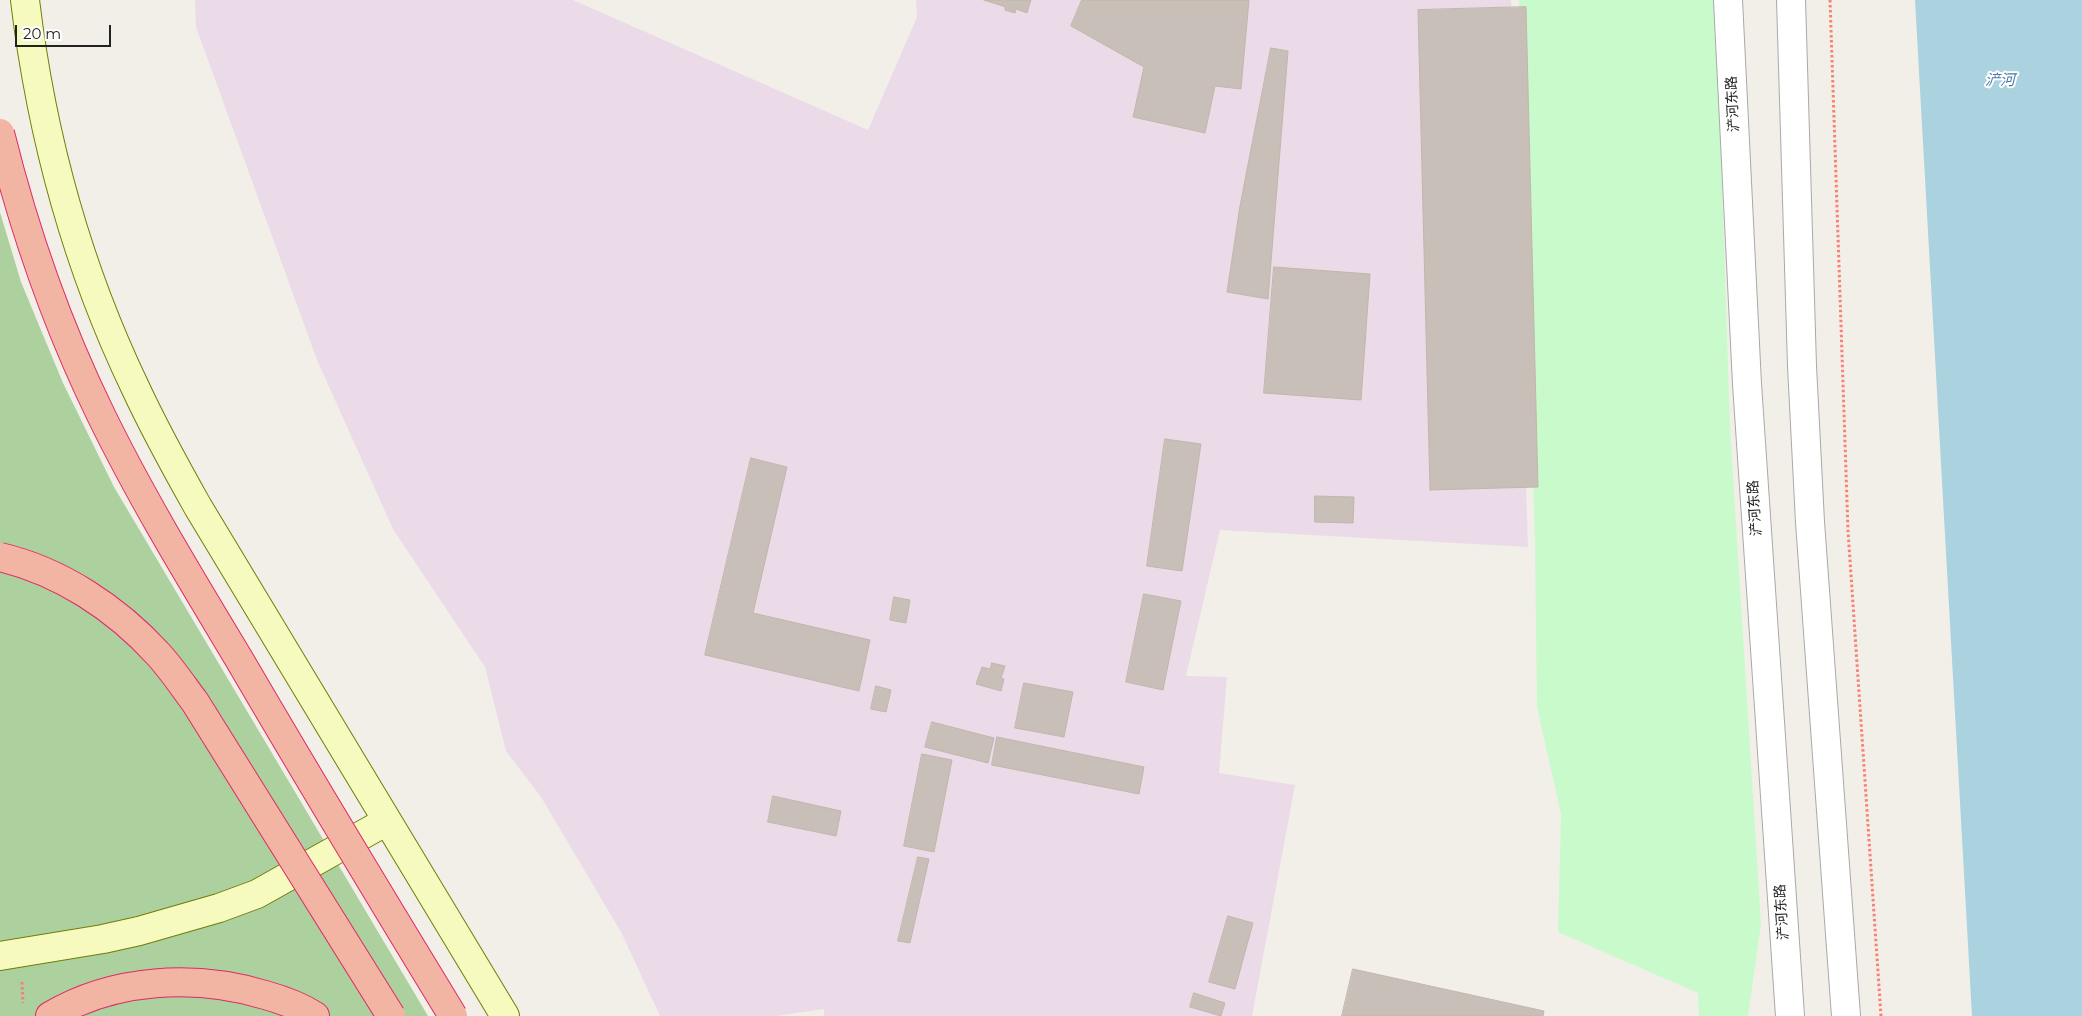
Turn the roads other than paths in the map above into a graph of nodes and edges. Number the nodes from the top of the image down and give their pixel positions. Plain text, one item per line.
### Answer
1 (25, 0) edge
2 (1728, 0) edge
3 (1791, 0) edge
4 (0, 133) edge
5 (0, 557) edge
6 (387, 821) junction
7 (0, 956) edge
8 (50, 1016) edge
9 (315, 1016) edge
10 (391, 1016) edge
11 (453, 1016) edge
12 (505, 1016) edge
13 (1790, 1016) edge
14 (1846, 1016) edge

1 - 6 main road
2 - 13 street, 浐河东路
3 - 14 street
4 - 11 highway, bridge
5 - 10 highway, bridge
6 - 7 main road
6 - 12 main road
8 - 9 highway

